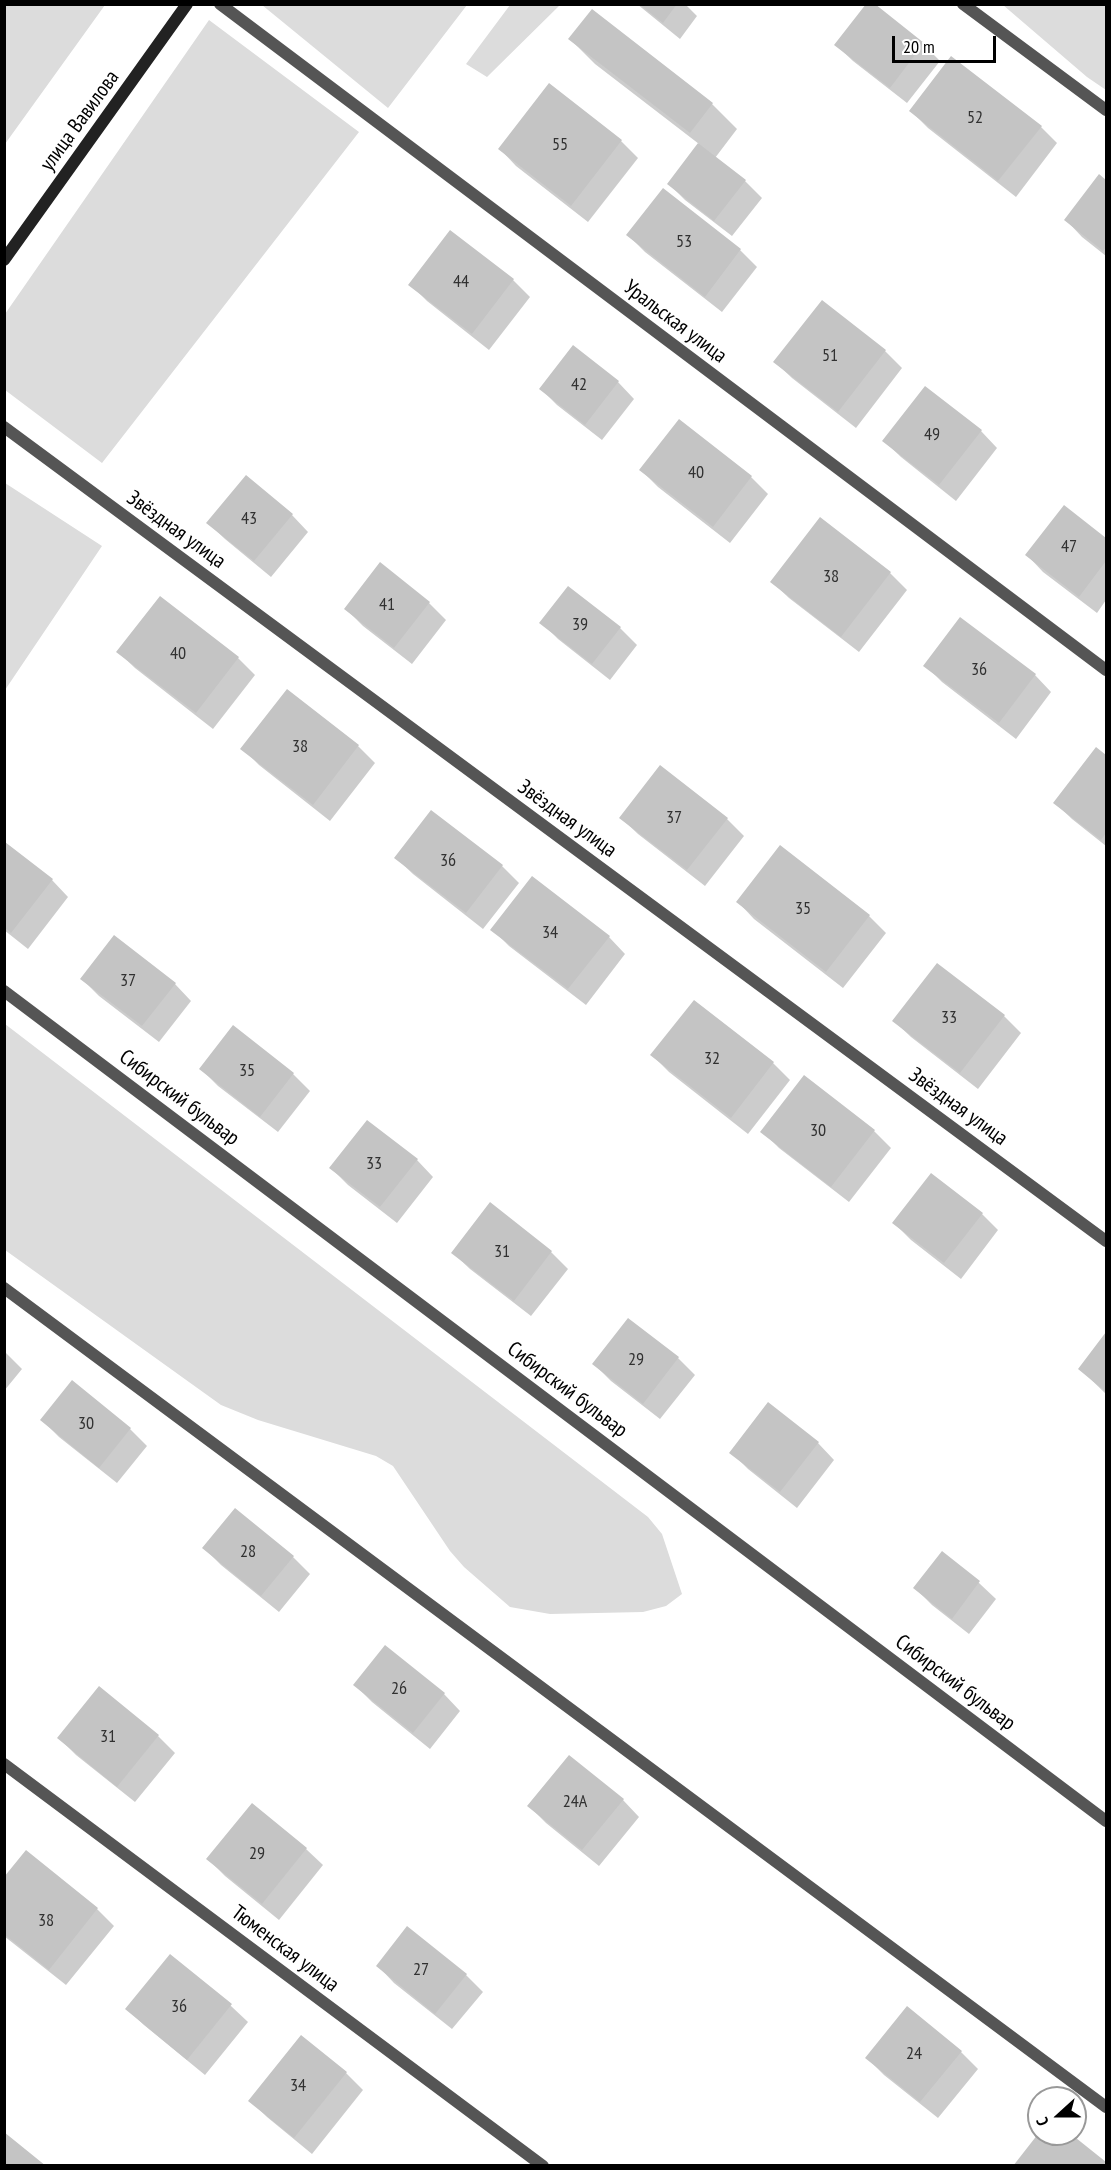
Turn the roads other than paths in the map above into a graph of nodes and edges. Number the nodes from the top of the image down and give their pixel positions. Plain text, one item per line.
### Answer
1 (187, 4) edge
2 (220, 4) edge
3 (963, 4) edge
4 (1107, 110) edge
5 (4, 260) edge
6 (4, 427) edge
7 (1107, 670) edge
8 (4, 991) edge
9 (1107, 1241) edge
10 (4, 1288) edge
11 (4, 1764) edge
12 (1107, 1821) edge
13 (1107, 2108) edge
14 (543, 2166) edge

1 - 5 street, улица Вавилова
2 - 7 street, Уральская улица
3 - 4 street
6 - 9 street, Звёздная улица
8 - 12 street, Сибирский бульвар
10 - 13 street
11 - 14 street, Тюменская улица

